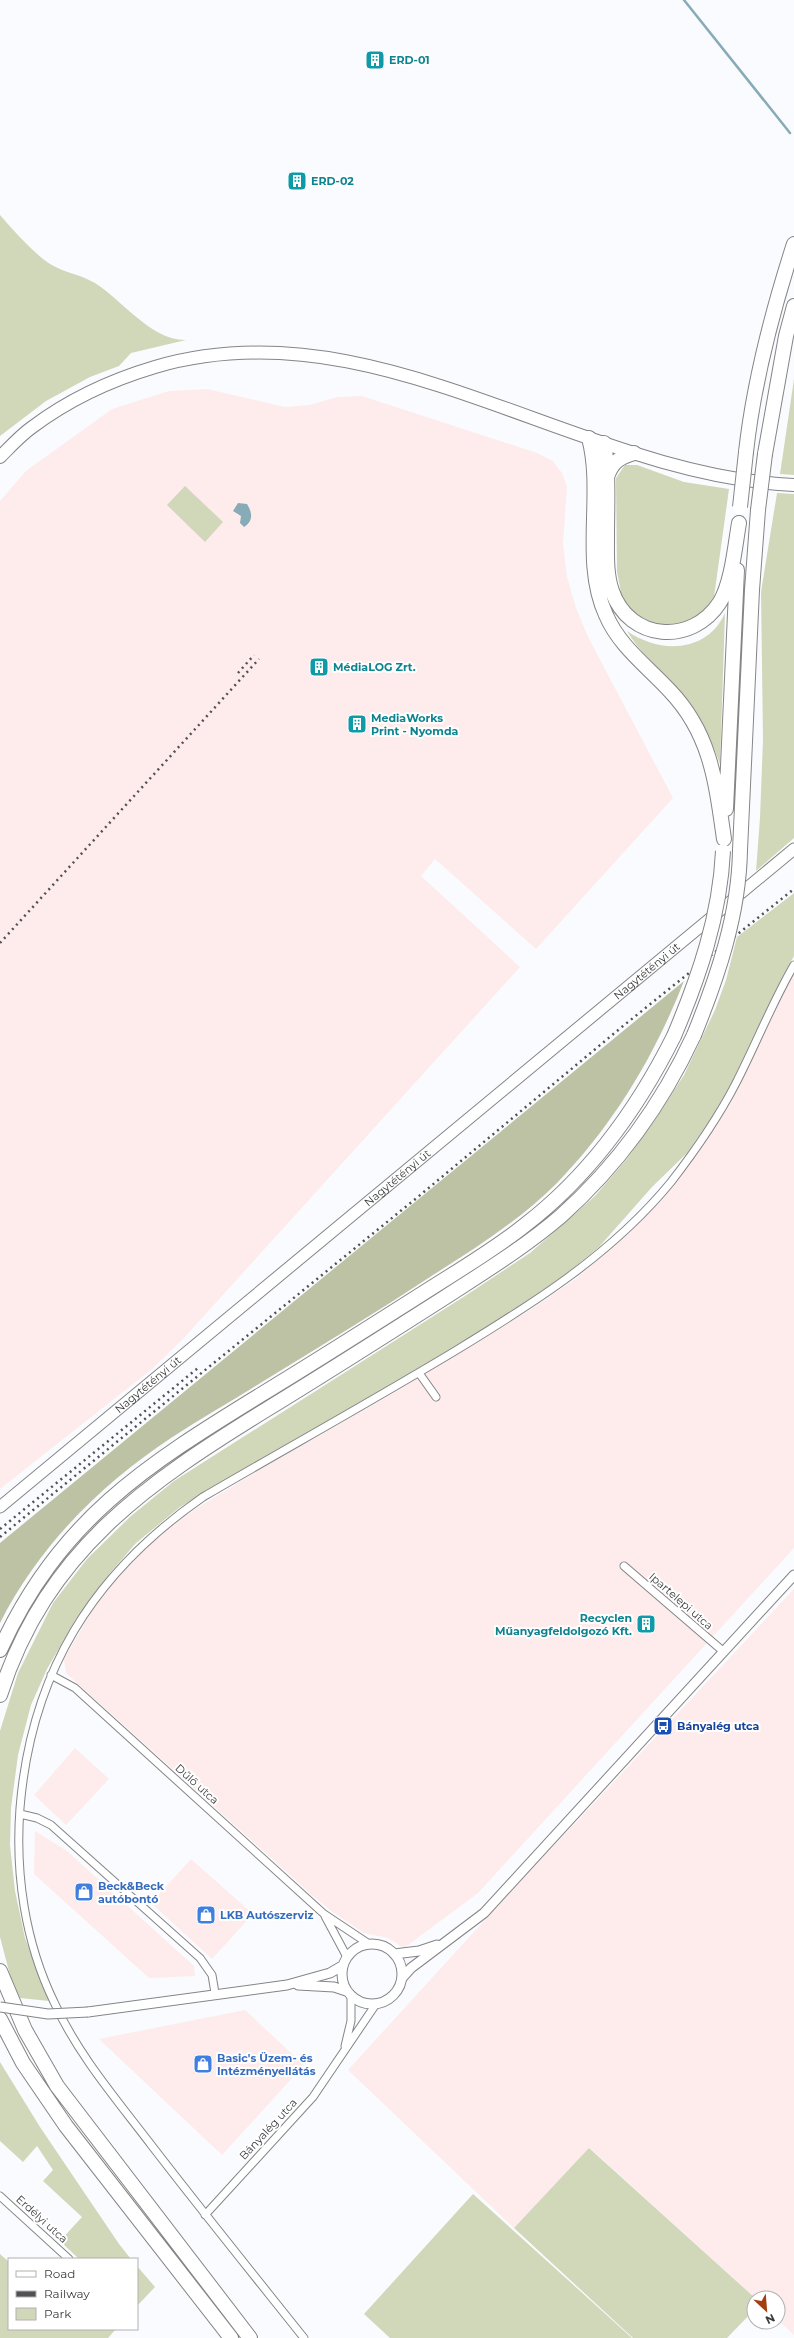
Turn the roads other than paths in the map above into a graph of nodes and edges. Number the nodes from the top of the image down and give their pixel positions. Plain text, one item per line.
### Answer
1 (794, 244) edge
2 (794, 306) edge
3 (794, 332) edge
4 (777, 385) junction
5 (589, 438) junction
6 (604, 443) junction
7 (634, 453) junction
8 (0, 457) edge
9 (594, 465) junction
10 (607, 477) junction
11 (794, 485) edge
12 (739, 523) junction
13 (724, 845) junction
14 (794, 849) edge
15 (794, 964) edge
16 (419, 1373) junction
17 (436, 1397) dead end
18 (0, 1507) edge
19 (624, 1566) dead end
20 (794, 1575) edge
21 (0, 1650) edge
22 (724, 1652) junction
23 (51, 1675) junction
24 (0, 1695) edge
25 (20, 1814) junction
26 (324, 1914) junction
27 (447, 1941) junction
28 (369, 1944) junction
29 (394, 1954) junction
30 (347, 1957) junction
31 (342, 1966) junction
32 (0, 1971) edge
33 (402, 1978) junction
34 (287, 1985) junction
35 (215, 1993) junction
36 (349, 1994) junction
37 (376, 2004) junction
38 (0, 2007) edge
39 (0, 2019) edge
40 (342, 2054) junction
41 (0, 2196) edge
42 (205, 2215) junction
43 (68, 2258) edge
44 (231, 2338) edge
45 (250, 2338) edge
46 (304, 2338) edge

1 - 12 highway, bridge
2 - 4 highway
3 - 4 highway
4 - 24 highway, bridge
5 - 6 main road
5 - 8 main road
5 - 9 highway
6 - 7 main road
6 - 9 highway
6 - 10 highway
7 - 10 highway
7 - 11 main road
9 - 13 highway
10 - 12 highway
12 - 13 highway
13 - 21 highway, bridge
14 - 18 main road, Nagytétényi út
15 - 16 street
16 - 17 street
16 - 23 street
19 - 22 street, Ipartelepi utca
20 - 22 street, Bányalég utca
22 - 27 street, Bányalég utca
23 - 25 street
23 - 26 street, Dűlő utca
25 - 35 street
25 - 42 street
26 - 28 street, Dűlő utca
26 - 30 street, Dűlő utca
27 - 29 street, Bányalég utca
27 - 33 street, Bányalég utca
28 - 29 street
28 - 30 street
29 - 33 street
30 - 31 street
31 - 34 street
31 - 36 street, Bányalég utca
32 - 45 highway
33 - 37 street, Bányalég utca
34 - 35 street
34 - 36 street
35 - 38 street, bridge
36 - 37 street
36 - 40 street, Bányalég utca
37 - 40 street, Bányalég utca
39 - 44 highway
40 - 42 street, Bányalég utca
41 - 43 street, Erdélyi utca
42 - 46 street

